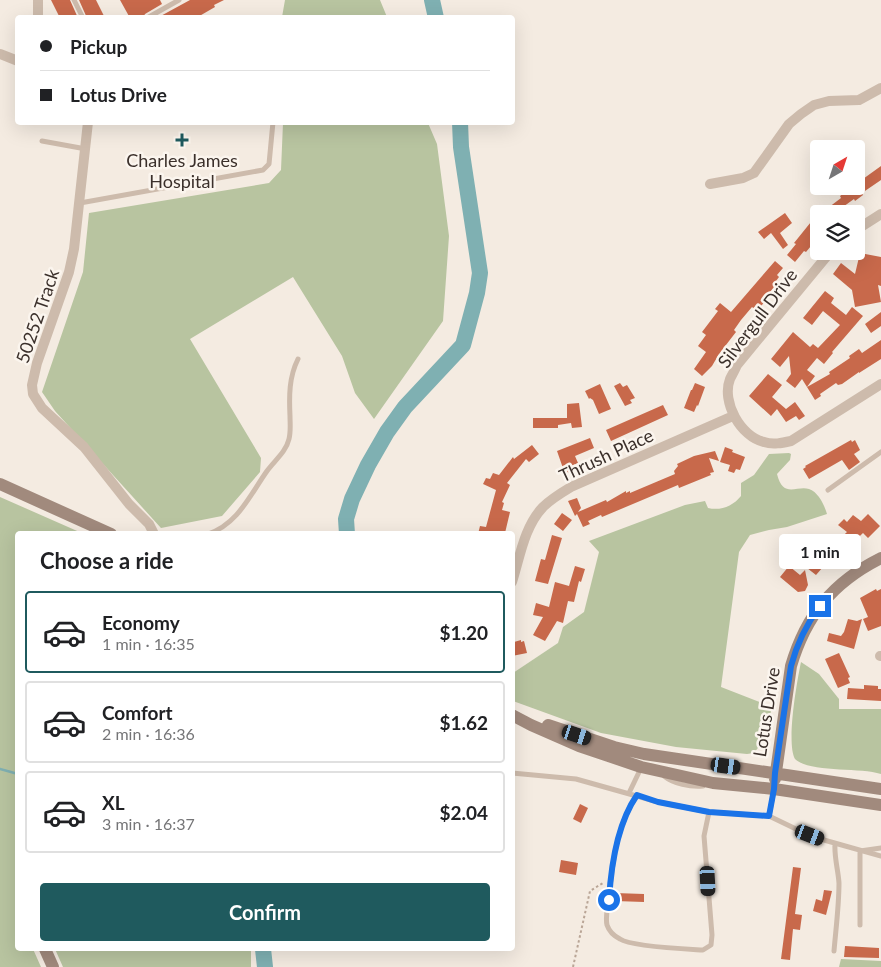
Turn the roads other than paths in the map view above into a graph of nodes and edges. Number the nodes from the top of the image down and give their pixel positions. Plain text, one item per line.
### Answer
1 (38, 0) edge
2 (74, 0) edge
3 (179, 0) edge
4 (38, 15) edge
5 (82, 15) edge
6 (152, 15) edge
7 (0, 54) edge
8 (15, 60) edge
9 (881, 88) edge
10 (88, 125) edge
11 (273, 125) edge
12 (42, 141) dead end
13 (86, 149) junction
14 (710, 184) dead end
15 (80, 203) junction
16 (880, 218) edge
17 (865, 226) edge
18 (824, 260) edge
19 (298, 359) dead end
20 (881, 384) edge
21 (733, 416) junction
22 (881, 452) edge
23 (0, 484) edge
24 (828, 490) dead end
25 (104, 531) edge
26 (152, 531) edge
27 (215, 531) edge
28 (881, 558) edge
29 (515, 572) edge
30 (515, 716) edge
31 (515, 716) edge
32 (641, 768) junction
33 (515, 773) edge
34 (775, 773) junction
35 (774, 789) junction
36 (881, 789) edge
37 (629, 793) junction
38 (637, 795) junction
39 (881, 805) edge
40 (709, 812) junction
41 (769, 816) junction
42 (835, 843) junction
43 (881, 848) edge
44 (860, 851) junction
45 (881, 856) edge
46 (860, 924) dead end
47 (834, 950) dead end
48 (47, 951) edge
49 (53, 967) edge

1 - 4 street
2 - 5 lane
3 - 6 lane
7 - 8 street
9 - 14 street
10 - 13 street, 50252 Track
11 - 15 lane
12 - 13 lane
13 - 15 street, 50252 Track
15 - 26 street, 50252 Track
16 - 17 street
18 - 21 street, Silvergull Drive
19 - 27 lane
20 - 21 street
21 - 29 street, Thrush Place
22 - 24 lane
23 - 25 street
28 - 34 street, Lotus Drive
30 - 34 street
31 - 32 street
32 - 35 street
32 - 37 lane
33 - 37 lane
34 - 35 street, Lotus Drive
34 - 36 street
35 - 39 street
35 - 41 lane
37 - 38 lane
38 - 40 lane
38 - 40 lane
40 - 41 lane
41 - 42 lane
42 - 44 lane
42 - 47 lane
43 - 44 lane
44 - 45 lane
44 - 46 lane
48 - 49 street

